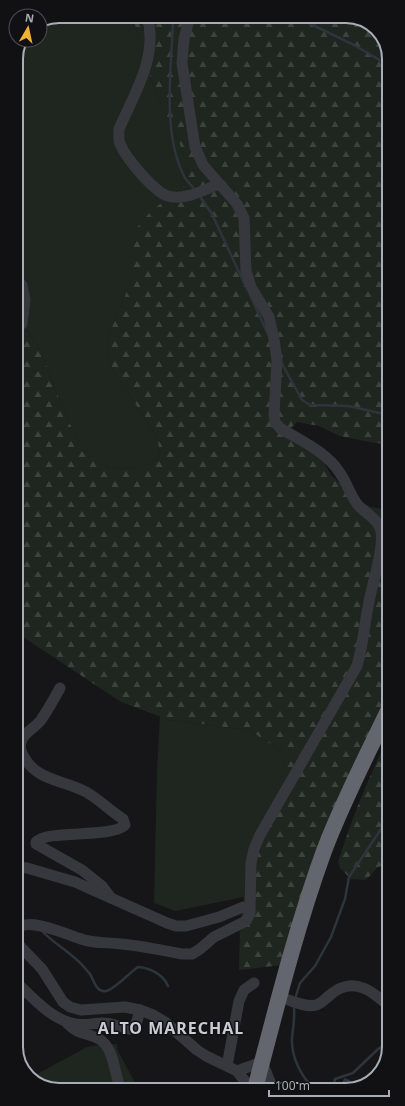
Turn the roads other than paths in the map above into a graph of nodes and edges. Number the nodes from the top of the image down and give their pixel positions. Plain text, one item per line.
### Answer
1 (148, 23) edge
2 (188, 23) edge
3 (219, 184) junction
4 (23, 290) edge
5 (23, 316) edge
6 (60, 688) dead end
7 (382, 723) edge
8 (23, 738) edge
9 (23, 756) edge
10 (23, 868) edge
11 (112, 900) junction
12 (250, 910) junction
13 (23, 925) edge
14 (23, 949) edge
15 (254, 983) dead end
16 (23, 989) edge
17 (280, 997) junction
18 (382, 1000) edge
19 (140, 1010) junction
20 (65, 1021) junction
21 (262, 1062) junction
22 (227, 1066) junction
23 (237, 1071) junction
24 (119, 1083) edge
25 (246, 1083) edge
26 (257, 1083) edge
27 (271, 1083) edge

1 - 3 street
2 - 3 street
3 - 12 street
4 - 5 street
6 - 8 street
7 - 17 highway
9 - 11 street
10 - 11 street
11 - 12 street
12 - 13 street
14 - 19 street
15 - 22 street
16 - 20 street
17 - 18 street
17 - 21 highway
19 - 20 street
19 - 22 street
20 - 24 street
21 - 23 street
21 - 26 highway
21 - 27 street
22 - 23 street
23 - 25 street

